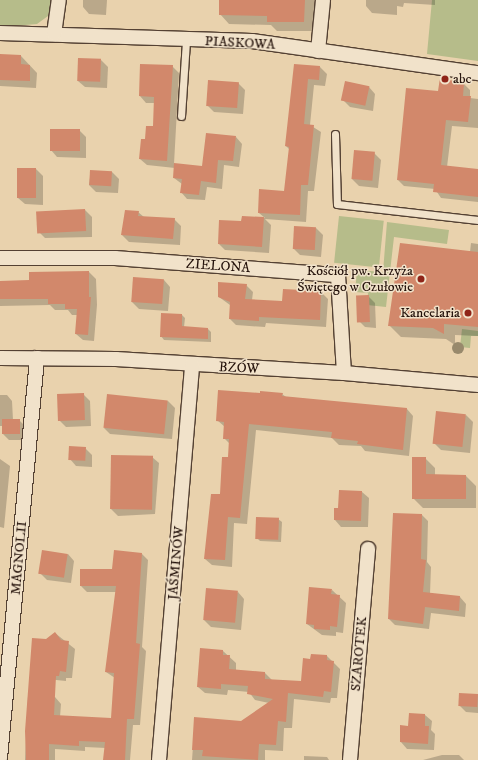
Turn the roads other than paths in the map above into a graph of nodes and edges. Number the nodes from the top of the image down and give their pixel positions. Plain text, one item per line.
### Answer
1 (59, 0) edge
2 (323, 0) edge
3 (0, 34) edge
4 (54, 34) junction
5 (186, 40) junction
6 (318, 51) junction
7 (478, 73) edge
8 (180, 116) dead end
9 (335, 134) dead end
10 (478, 220) edge
11 (0, 258) edge
12 (0, 358) edge
13 (37, 358) junction
14 (192, 365) junction
15 (344, 373) junction
16 (478, 385) edge
17 (368, 548) dead end
18 (0, 758) edge
19 (159, 760) edge
20 (350, 760) edge

1 - 4 street
2 - 6 street
3 - 4 street, PIASKOWA
4 - 5 street, PIASKOWA
5 - 6 street, PIASKOWA
5 - 8 lane
6 - 7 street, PIASKOWA
9 - 10 lane
11 - 15 street, ZIELONA
12 - 13 street, BZÓW
13 - 14 street, BZÓW
13 - 18 street, MAGNOLII
14 - 15 street, BZÓW
14 - 19 street, JAŚMINÓW
15 - 16 street, BZÓW
17 - 20 street, SZAROTEK

